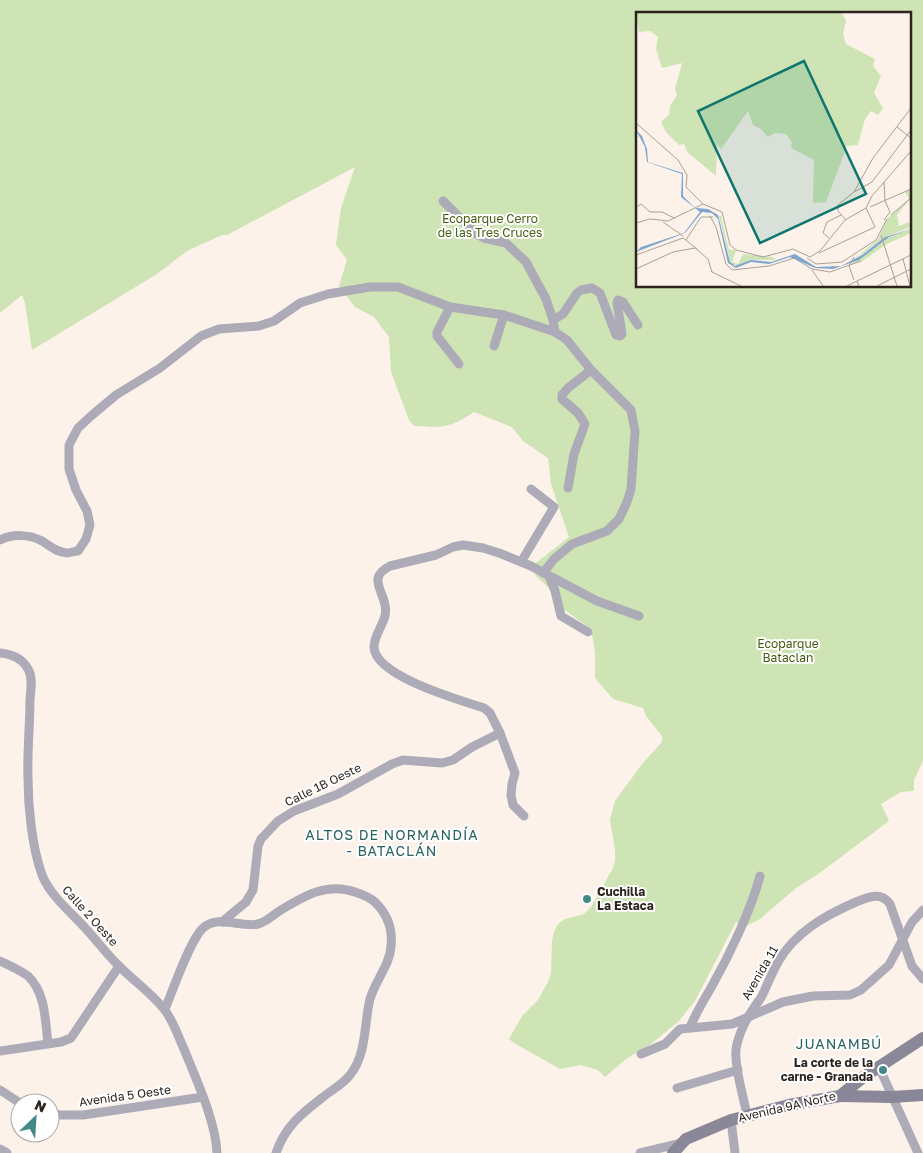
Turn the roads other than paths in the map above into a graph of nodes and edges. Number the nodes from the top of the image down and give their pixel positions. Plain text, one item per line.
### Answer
1 (442, 201) dead end
2 (450, 307) junction
3 (504, 315) junction
4 (553, 320) junction
5 (638, 325) dead end
6 (555, 332) junction
7 (494, 346) dead end
8 (458, 364) dead end
9 (591, 370) junction
10 (568, 488) dead end
11 (532, 489) dead end
12 (0, 540) edge
13 (521, 562) junction
14 (546, 574) junction
15 (639, 616) dead end
16 (588, 632) dead end
17 (0, 653) edge
18 (500, 733) junction
19 (524, 816) dead end
20 (760, 876) dead end
21 (923, 910) edge
22 (222, 922) junction
23 (902, 941) junction
24 (0, 961) edge
25 (119, 966) junction
26 (923, 979) edge
27 (164, 1009) junction
28 (747, 1018) junction
29 (690, 1028) junction
30 (923, 1038) edge
31 (48, 1043) junction
32 (0, 1050) edge
33 (641, 1054) dead end
34 (879, 1067) junction
35 (738, 1070) junction
36 (677, 1088) dead end
37 (923, 1095) edge
38 (840, 1096) junction
39 (202, 1097) junction
40 (892, 1098) junction
41 (60, 1115) edge
42 (747, 1115) junction
43 (731, 1120) junction
44 (682, 1143) junction
45 (0, 1148) edge
46 (7, 1153) edge
47 (217, 1153) edge
48 (276, 1153) edge
49 (640, 1153) edge
50 (673, 1153) edge
51 (735, 1153) edge
52 (918, 1153) edge

1 - 4 street
2 - 3 street
2 - 8 street
2 - 12 street
3 - 6 street
3 - 7 street
4 - 5 street
4 - 6 street
6 - 9 street
9 - 10 street
9 - 14 street
11 - 13 street
13 - 14 street
13 - 18 street
14 - 15 street
14 - 16 street
17 - 25 street, Calle 2 Oeste
18 - 19 street
18 - 22 street, Calle 1B Oeste
20 - 29 street
21 - 23 street
22 - 27 street
22 - 48 street
23 - 26 street
23 - 28 street
23 - 28 street, Avenida 11
24 - 31 street
25 - 27 street, Calle 2 Oeste
25 - 31 street
27 - 39 street, Calle 2 Oeste
28 - 29 street
28 - 35 street, Avenida 11
29 - 33 street
30 - 34 street, Avenida 9A Norte
31 - 32 street
34 - 38 street, Avenida 9A Norte
34 - 40 street
35 - 36 street
35 - 42 street, Avenida 11
37 - 40 street
38 - 40 street
38 - 42 street, Avenida 9A Norte
39 - 41 street, Avenida 5 Oeste
39 - 47 street, Calle 2 Oeste
40 - 52 street
42 - 43 street, Avenida 9A Norte
43 - 44 street, Avenida 9A Norte
43 - 51 street
44 - 49 street, Avenida 9A Norte
44 - 50 street
45 - 46 street

